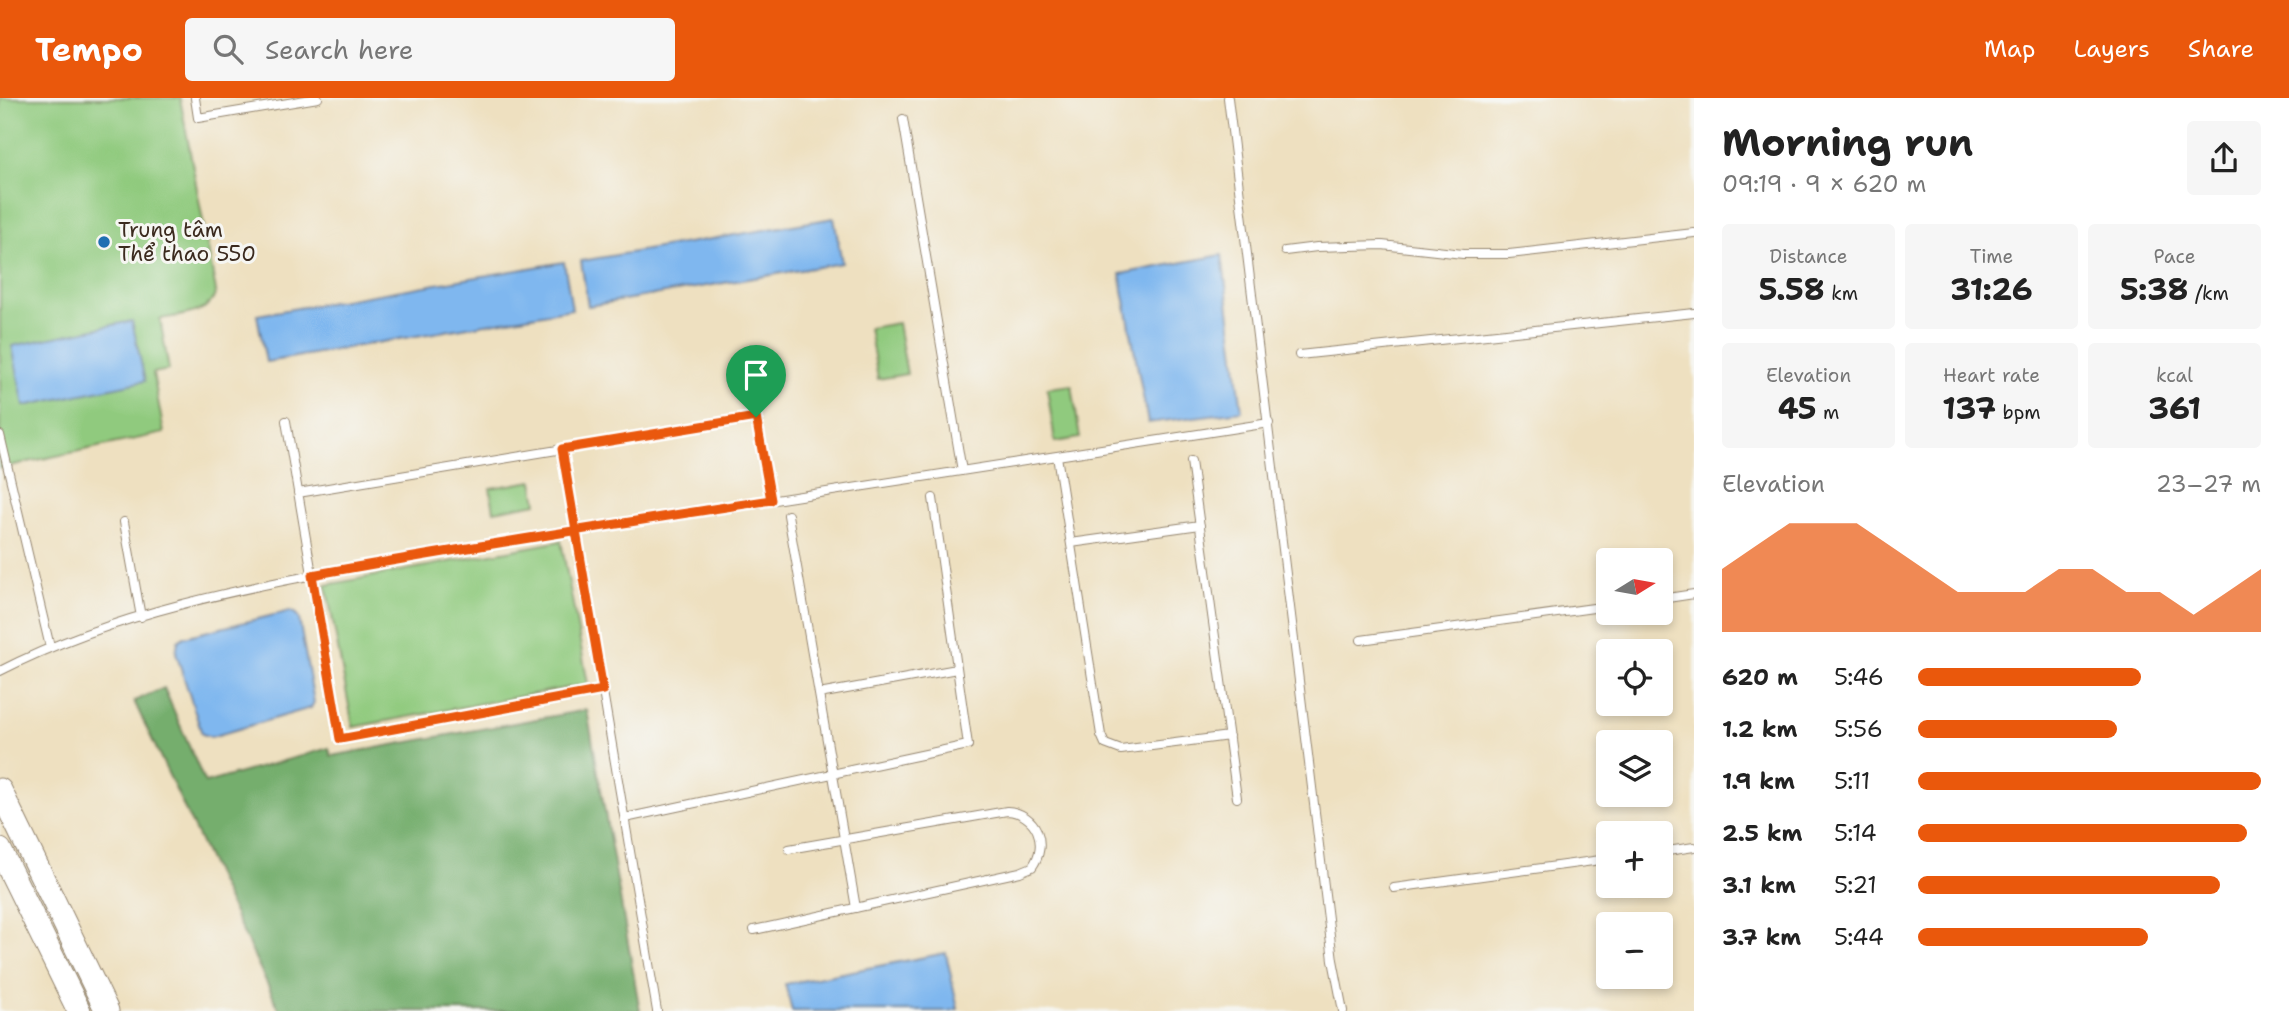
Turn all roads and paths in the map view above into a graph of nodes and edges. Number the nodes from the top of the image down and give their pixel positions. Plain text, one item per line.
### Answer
1 (195, 98) edge
2 (318, 98) edge
3 (1228, 98) edge
4 (903, 119) dead end
5 (1694, 233) edge
6 (1285, 251) dead end
7 (1694, 313) edge
8 (1299, 355) dead end
9 (286, 421) dead end
10 (1269, 423) junction
11 (0, 435) edge
12 (562, 449) junction
13 (1057, 456) junction
14 (1191, 461) dead end
15 (962, 471) junction
16 (298, 493) junction
17 (933, 498) dead end
18 (771, 500) junction
19 (788, 515) dead end
20 (124, 522) dead end
21 (1200, 525) junction
22 (576, 531) junction
23 (1071, 543) junction
24 (312, 575) junction
25 (1694, 594) edge
26 (1673, 597) edge
27 (1596, 608) edge
28 (141, 617) junction
29 (1361, 640) dead end
30 (50, 647) junction
31 (957, 669) junction
32 (0, 671) edge
33 (603, 690) junction
34 (819, 694) junction
35 (1229, 736) junction
36 (833, 774) junction
37 (1, 795) edge
38 (1237, 798) dead end
39 (625, 818) junction
40 (844, 840) junction
41 (1694, 847) edge
42 (789, 849) dead end
43 (0, 850) edge
44 (1673, 850) edge
45 (1596, 861) edge
46 (1394, 888) dead end
47 (856, 908) junction
48 (754, 930) dead end
49 (79, 1011) edge
50 (107, 1011) edge
51 (657, 1011) edge
52 (1343, 1011) edge

1 - 2 lane
3 - 10 lane
4 - 15 lane
5 - 6 lane
7 - 8 lane
9 - 16 lane
10 - 13 lane
10 - 52 lane
11 - 30 lane
12 - 16 lane
12 - 18 lane
12 - 22 lane
13 - 15 lane
13 - 23 lane
14 - 21 lane
15 - 18 lane
16 - 24 lane
17 - 31 lane
18 - 22 lane
19 - 34 lane
20 - 28 lane
21 - 23 lane
21 - 35 lane
22 - 24 lane
22 - 33 lane
23 - 35 lane
24 - 28 lane
24 - 33 lane
25 - 26 lane
27 - 29 lane
28 - 30 lane
30 - 32 lane
31 - 34 lane
31 - 36 lane
33 - 39 lane
34 - 36 lane
35 - 38 lane
36 - 39 lane
36 - 40 lane
37 - 50 main road
39 - 51 lane
40 - 42 lane
40 - 47 lane
40 - 47 lane
41 - 44 lane
43 - 49 main road
45 - 46 lane
47 - 48 lane

